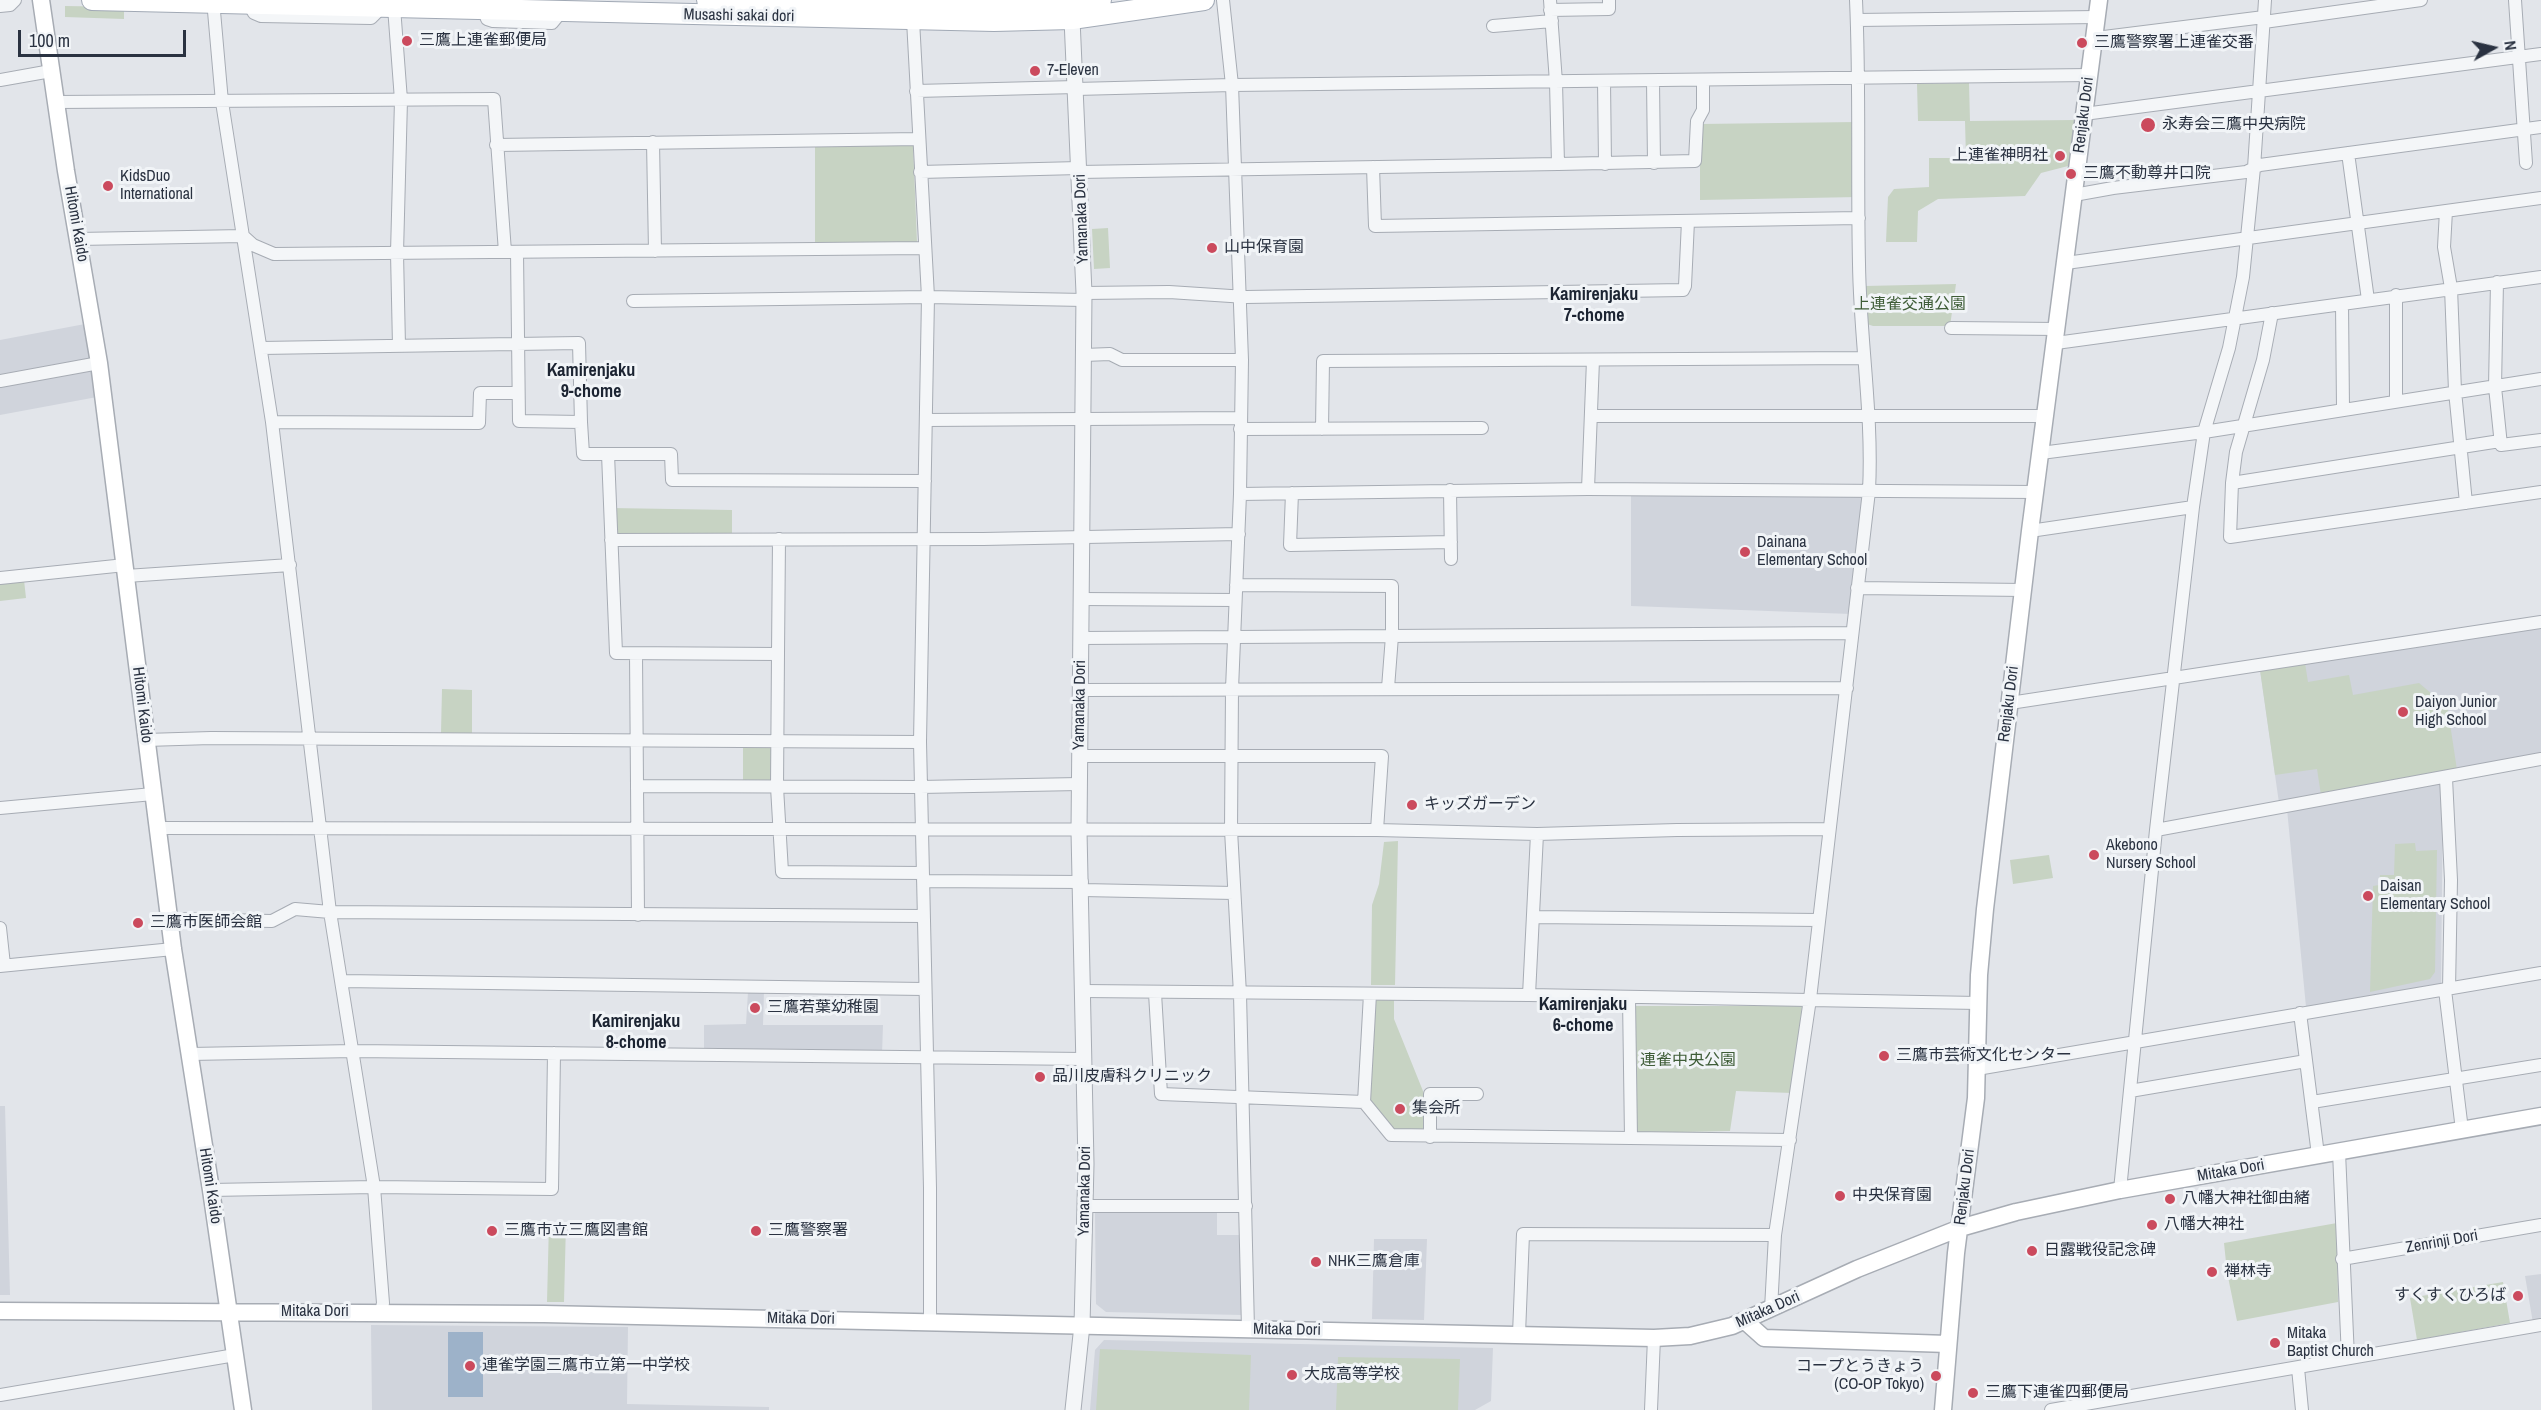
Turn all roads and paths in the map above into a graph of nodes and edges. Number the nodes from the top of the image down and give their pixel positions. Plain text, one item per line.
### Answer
1 (15, 0) edge
2 (41, 0) edge
3 (92, 0) edge
4 (623, 0) edge
5 (1101, 0) edge
6 (1204, 0) edge
7 (1223, 0) edge
8 (1609, 0) edge
9 (1856, 0) edge
10 (2099, 0) edge
11 (2265, 0) edge
12 (2421, 0) edge
13 (2515, 0) edge
14 (213, 1) edge
15 (762, 1) edge
16 (463, 4) edge
17 (701, 5) edge
18 (0, 6) edge
19 (388, 7) junction
20 (1070, 7) edge
21 (912, 8) edge
22 (1550, 10) edge
23 (651, 14) junction
24 (2097, 17) junction
25 (2264, 19) junction
26 (1857, 20) junction
27 (1493, 26) dead end
28 (2095, 36) junction
29 (2541, 54) edge
30 (2519, 57) junction
31 (51, 71) junction
32 (2089, 75) junction
33 (1859, 78) junction
34 (0, 80) edge
35 (1702, 80) junction
36 (1604, 81) junction
37 (1653, 81) junction
38 (1556, 82) junction
39 (1232, 85) junction
40 (1076, 88) junction
41 (916, 91) junction
42 (2260, 92) junction
43 (401, 100) junction
44 (56, 102) junction
45 (222, 102) junction
46 (2084, 114) junction
47 (2541, 127) edge
48 (2524, 130) junction
49 (919, 139) junction
50 (653, 142) junction
51 (496, 145) junction
52 (2348, 153) junction
53 (1654, 163) junction
54 (2526, 163) dead end
55 (1558, 164) junction
56 (1605, 164) junction
57 (1373, 167) junction
58 (2254, 168) junction
59 (1079, 170) junction
60 (1235, 170) junction
61 (921, 172) junction
62 (2074, 195) junction
63 (2541, 198) edge
64 (2446, 211) junction
65 (1859, 218) junction
66 (1688, 220) junction
67 (2357, 223) junction
68 (243, 236) junction
69 (78, 239) junction
70 (2246, 239) junction
71 (254, 245) junction
72 (925, 248) junction
73 (655, 251) junction
74 (511, 252) junction
75 (397, 253) junction
76 (246, 260) junction
77 (2066, 263) junction
78 (2541, 277) edge
79 (2497, 282) junction
80 (2451, 288) junction
81 (1240, 295) junction
82 (2396, 296) junction
83 (928, 297) junction
84 (1084, 297) junction
85 (2368, 300) junction
86 (633, 301) dead end
87 (2342, 304) junction
88 (2272, 313) junction
89 (2236, 318) junction
90 (1951, 328) dead end
91 (2057, 336) junction
92 (518, 345) junction
93 (399, 346) junction
94 (261, 348) junction
95 (1084, 355) junction
96 (1864, 358) junction
97 (1242, 360) junction
98 (1593, 360) junction
99 (99, 363) junction
100 (2541, 379) edge
101 (0, 381) edge
102 (2495, 387) junction
103 (2454, 391) junction
104 (518, 393) junction
105 (2396, 400) junction
106 (2343, 410) junction
107 (1869, 415) junction
108 (1591, 416) junction
109 (2046, 416) junction
110 (1084, 418) junction
111 (926, 420) junction
112 (272, 422) junction
113 (581, 422) junction
114 (1240, 423) junction
115 (2245, 425) junction
116 (1482, 428) dead end
117 (1322, 429) junction
118 (2204, 432) junction
119 (2541, 440) edge
120 (2500, 441) junction
121 (2460, 448) junction
122 (2041, 453) junction
123 (608, 454) junction
124 (925, 480) junction
125 (2232, 483) junction
126 (1588, 489) junction
127 (1450, 490) junction
128 (1869, 491) junction
129 (2036, 492) junction
130 (2541, 492) edge
131 (1292, 493) junction
132 (1240, 494) junction
133 (2466, 503) junction
134 (2193, 507) junction
135 (2030, 531) junction
136 (1239, 534) junction
137 (1083, 536) junction
138 (924, 538) junction
139 (779, 539) junction
140 (611, 540) junction
141 (1451, 542) junction
142 (1451, 559) dead end
143 (290, 566) junction
144 (125, 570) junction
145 (0, 578) edge
146 (1236, 585) junction
147 (1857, 588) junction
148 (2024, 590) junction
149 (1082, 599) junction
150 (1235, 600) junction
151 (2541, 622) edge
152 (1852, 633) junction
153 (1392, 636) junction
154 (1233, 637) junction
155 (1081, 638) junction
156 (636, 654) junction
157 (778, 654) junction
158 (2173, 678) junction
159 (1388, 688) junction
160 (1847, 688) junction
161 (1232, 689) junction
162 (1081, 690) junction
163 (2010, 703) junction
164 (310, 739) junction
165 (146, 740) junction
166 (636, 740) junction
167 (777, 741) junction
168 (920, 742) junction
169 (1080, 756) junction
170 (1230, 756) junction
171 (2541, 759) edge
172 (2445, 778) junction
173 (1079, 784) junction
174 (637, 786) junction
175 (777, 787) junction
176 (920, 787) junction
177 (153, 794) junction
178 (0, 808) edge
179 (157, 828) junction
180 (322, 829) junction
181 (1828, 829) junction
182 (637, 830) junction
183 (780, 830) junction
184 (921, 830) junction
185 (1231, 830) junction
186 (1377, 830) junction
187 (2156, 830) junction
188 (1079, 831) junction
189 (1537, 834) junction
190 (923, 877) junction
191 (1082, 886) junction
192 (1234, 893) junction
193 (330, 912) junction
194 (638, 915) junction
195 (923, 916) junction
196 (1533, 917) junction
197 (169, 919) junction
198 (1818, 920) junction
199 (0, 928) edge
200 (173, 949) junction
201 (2, 966) edge
202 (2541, 973) edge
203 (342, 981) junction
204 (924, 989) junction
205 (2447, 989) junction
206 (1083, 991) junction
207 (1155, 993) junction
208 (1240, 994) junction
209 (1370, 994) junction
210 (1529, 995) junction
211 (1629, 999) junction
212 (1810, 999) junction
213 (1978, 1004) junction
214 (2300, 1013) junction
215 (2134, 1041) junction
216 (354, 1051) junction
217 (554, 1053) junction
218 (190, 1054) junction
219 (925, 1057) junction
220 (1084, 1059) junction
221 (2306, 1061) junction
222 (2541, 1065) edge
223 (1977, 1070) junction
224 (2456, 1079) junction
225 (2130, 1091) junction
226 (1477, 1094) dead end
227 (1243, 1099) junction
228 (1364, 1102) junction
229 (2312, 1102) junction
230 (2541, 1116) edge
231 (2462, 1130) junction
232 (1430, 1137) junction
233 (1630, 1138) junction
234 (1790, 1140) junction
235 (2339, 1152) junction
236 (2318, 1155) junction
237 (374, 1187) junction
238 (212, 1190) junction
239 (2120, 1190) junction
240 (1084, 1206) junction
241 (1246, 1206) junction
242 (2541, 1225) edge
243 (1960, 1228) junction
244 (1775, 1235) junction
245 (2342, 1259) junction
246 (1771, 1309) junction
247 (0, 1311) edge
248 (229, 1311) junction
249 (381, 1312) junction
250 (1745, 1321) junction
251 (930, 1322) junction
252 (2541, 1324) edge
253 (1082, 1325) junction
254 (1248, 1329) junction
255 (1519, 1334) junction
256 (1654, 1338) junction
257 (1948, 1344) junction
258 (235, 1355) junction
259 (2348, 1358) junction
260 (2298, 1368) junction
261 (0, 1395) edge
262 (243, 1410) edge
263 (1073, 1410) edge
264 (1651, 1410) edge
265 (1943, 1410) edge
266 (2051, 1410) edge
267 (2302, 1410) edge

1 - 18 street
2 - 31 main road, Hitomi Kaido
3 - 14 main road, Musashi sakai dori
4 - 23 main road
5 - 20 main road, Musashi sakai dori
6 - 20 main road, Musashi sakai dori
7 - 39 street
8 - 22 street
9 - 26 street
10 - 24 main road, Renjaku Dori
11 - 25 street
12 - 25 street
13 - 30 street
14 - 19 main road, Musashi sakai dori
14 - 45 street
15 - 17 main road, Musashi sakai dori
15 - 21 main road, Musashi sakai dori
16 - 19 main road, Musashi sakai dori
16 - 23 main road, Musashi sakai dori
17 - 21 main road, Musashi sakai dori
17 - 23 main road, Musashi sakai dori
19 - 43 street
20 - 21 main road, Musashi sakai dori
20 - 40 street, Yamanaka Dori
21 - 41 street
22 - 27 street
22 - 38 street
24 - 26 street
24 - 28 main road, Renjaku Dori
25 - 28 street
25 - 42 street
26 - 33 street
28 - 32 main road, Renjaku Dori
29 - 30 street
30 - 42 street
30 - 48 street
31 - 34 street
31 - 44 main road, Hitomi Kaido
32 - 33 street
32 - 46 main road, Renjaku Dori
33 - 35 street
33 - 65 street
35 - 37 street
35 - 53 street
36 - 37 street
36 - 38 street
36 - 56 street
37 - 53 street
38 - 39 street
38 - 55 street
39 - 40 street
39 - 60 street
40 - 41 street
40 - 59 street, Yamanaka Dori
41 - 49 street
42 - 46 street
42 - 58 street
43 - 45 street
43 - 51 street
43 - 75 street
44 - 45 street
44 - 69 main road, Hitomi Kaido
45 - 68 street
46 - 62 main road, Renjaku Dori
47 - 48 street
48 - 52 street
48 - 54 street
49 - 50 street
49 - 61 street
50 - 51 street
50 - 73 street
51 - 74 street
52 - 58 street
52 - 67 street
53 - 56 street
55 - 56 street
55 - 57 street
57 - 60 street
57 - 66 street
58 - 62 street
58 - 70 street
59 - 60 street
59 - 61 street
59 - 84 street, Yamanaka Dori
60 - 81 street
61 - 72 street
62 - 77 main road, Renjaku Dori
63 - 64 street
64 - 67 street
64 - 80 street
65 - 66 street
65 - 96 street
66 - 81 street
67 - 70 street
67 - 85 street
68 - 69 street
68 - 71 street
68 - 76 street
69 - 99 main road, Hitomi Kaido
70 - 77 street
70 - 89 street
71 - 75 street
71 - 76 street
72 - 73 street
72 - 83 street
73 - 74 street
74 - 75 street
74 - 92 street
75 - 93 street
76 - 94 street
77 - 91 main road, Renjaku Dori
78 - 79 street
79 - 80 street
79 - 102 street
80 - 82 street
80 - 103 street
81 - 84 street
81 - 97 street
82 - 85 street
82 - 105 street
83 - 84 street
83 - 86 street
83 - 111 street
84 - 95 street, Yamanaka Dori
85 - 87 street
87 - 88 street
87 - 106 street
88 - 89 street
88 - 115 street
89 - 91 street
89 - 118 street
90 - 91 street
91 - 109 main road, Renjaku Dori
92 - 93 street
92 - 104 street
92 - 113 street
93 - 94 street
94 - 112 street
95 - 97 street
95 - 110 street, Yamanaka Dori
96 - 98 street
96 - 107 street
97 - 114 street
98 - 108 street
98 - 117 street
99 - 101 street
99 - 144 main road, Hitomi Kaido
100 - 102 street
102 - 103 street
102 - 120 street
103 - 105 street
103 - 121 street
104 - 112 street
104 - 113 street
105 - 106 street
106 - 115 street
107 - 108 street
107 - 109 street
107 - 128 street
108 - 126 street
109 - 122 main road, Renjaku Dori
110 - 111 street
110 - 114 street
110 - 137 street, Yamanaka Dori
111 - 124 street
112 - 143 street
113 - 123 street
114 - 117 street
114 - 132 street
115 - 118 street
115 - 125 street
116 - 117 street
118 - 122 street
118 - 134 street
119 - 120 street
120 - 121 street
121 - 125 street
121 - 133 street
122 - 129 main road, Renjaku Dori
123 - 124 street
123 - 140 street
124 - 138 street
125 - 133 street
126 - 127 street
126 - 128 street
127 - 131 street
127 - 141 street
128 - 129 street
128 - 147 street
129 - 135 main road, Renjaku Dori
130 - 133 street
131 - 132 street
131 - 141 street
132 - 136 street
134 - 135 street
134 - 158 street
135 - 148 main road, Renjaku Dori
136 - 137 street
136 - 146 street
137 - 138 street
137 - 149 street, Yamanaka Dori
138 - 139 street
138 - 168 street
139 - 140 street
139 - 157 street
140 - 156 street
141 - 142 street
143 - 144 street
143 - 164 street
144 - 145 street
144 - 165 main road, Hitomi Kaido
146 - 150 street
146 - 153 street
147 - 148 street
147 - 152 street
148 - 163 main road, Renjaku Dori
149 - 150 street
149 - 155 street, Yamanaka Dori
150 - 154 street
151 - 158 street
152 - 153 street
152 - 160 street
153 - 154 street
153 - 159 street
154 - 155 street
154 - 161 street
155 - 162 street, Yamanaka Dori
156 - 157 street
156 - 166 street
157 - 167 street
158 - 163 street
158 - 187 street
159 - 160 street
159 - 161 street
160 - 181 street
161 - 162 street
161 - 170 street
162 - 169 street, Yamanaka Dori
163 - 213 main road, Renjaku Dori
164 - 165 street
164 - 166 street
164 - 180 street
165 - 177 main road, Hitomi Kaido
166 - 167 street
166 - 174 street
167 - 168 street
167 - 175 street
168 - 176 street
169 - 170 street
169 - 173 street, Yamanaka Dori
170 - 185 street
170 - 186 street
171 - 172 street
172 - 187 street
172 - 205 street
173 - 176 street
173 - 188 street, Yamanaka Dori
174 - 175 street
174 - 182 street
175 - 176 street
175 - 183 street
176 - 184 street
177 - 178 street
177 - 179 main road, Hitomi Kaido
179 - 180 street
179 - 197 main road, Hitomi Kaido
180 - 182 street
180 - 193 street
181 - 189 street
181 - 198 street
182 - 183 street
182 - 194 street
183 - 184 street
183 - 190 street
184 - 188 street
184 - 190 street
185 - 186 street
185 - 188 street
185 - 192 street
186 - 189 street
187 - 215 street
188 - 191 street, Yamanaka Dori
189 - 196 street
190 - 191 street
190 - 195 street
191 - 192 street
191 - 206 street, Yamanaka Dori
192 - 208 street
193 - 194 street
193 - 197 street
193 - 203 street
194 - 195 street
195 - 204 street
196 - 198 street
196 - 210 street
197 - 200 main road, Hitomi Kaido
198 - 212 street
199 - 201 street
200 - 201 street
200 - 218 main road, Hitomi Kaido
202 - 205 street
203 - 204 street
203 - 216 street
204 - 219 street
205 - 214 street
205 - 224 street
206 - 207 street
206 - 220 street, Yamanaka Dori
207 - 208 street
207 - 227 street
208 - 209 street
208 - 227 street
209 - 210 street
209 - 228 street
210 - 211 street
211 - 212 street
211 - 233 street
212 - 213 street
212 - 234 street
213 - 223 main road, Renjaku Dori
214 - 215 street
214 - 221 street
215 - 223 street
215 - 225 street
216 - 217 street
216 - 218 street
216 - 237 street
217 - 219 street
217 - 237 street
218 - 238 main road, Hitomi Kaido
219 - 220 street
219 - 251 street
220 - 240 street, Yamanaka Dori
221 - 225 street
221 - 229 street
222 - 224 street
223 - 243 main road, Renjaku Dori
224 - 229 street
224 - 231 street
225 - 239 street
226 - 232 street
227 - 228 street
227 - 241 street
228 - 232 street
229 - 236 street
230 - 231 main road, Mitaka Dori
231 - 235 main road, Mitaka Dori
232 - 233 street
233 - 234 street
234 - 244 street
235 - 236 main road, Mitaka Dori
235 - 245 street
236 - 239 main road, Mitaka Dori
237 - 238 street
237 - 249 street
238 - 248 main road, Hitomi Kaido
239 - 243 main road, Mitaka Dori
240 - 241 street
240 - 253 street, Yamanaka Dori
241 - 254 street
242 - 245 street, Zenrinji Dori
243 - 246 main road, Mitaka Dori
243 - 257 main road, Renjaku Dori
244 - 246 street
244 - 255 street
245 - 259 street
246 - 250 main road, Mitaka Dori
247 - 248 main road, Mitaka Dori
248 - 249 main road, Mitaka Dori
248 - 258 main road, Hitomi Kaido
249 - 251 main road, Mitaka Dori
250 - 256 main road, Mitaka Dori
250 - 257 main road
251 - 253 main road, Mitaka Dori
252 - 259 street
253 - 254 main road, Mitaka Dori
253 - 263 street, Yamanaka Dori
254 - 255 main road, Mitaka Dori
255 - 256 main road, Mitaka Dori
256 - 264 street
257 - 265 main road, Renjaku Dori
258 - 261 street
258 - 262 main road, Hitomi Kaido
259 - 260 street
260 - 266 street
260 - 267 street

